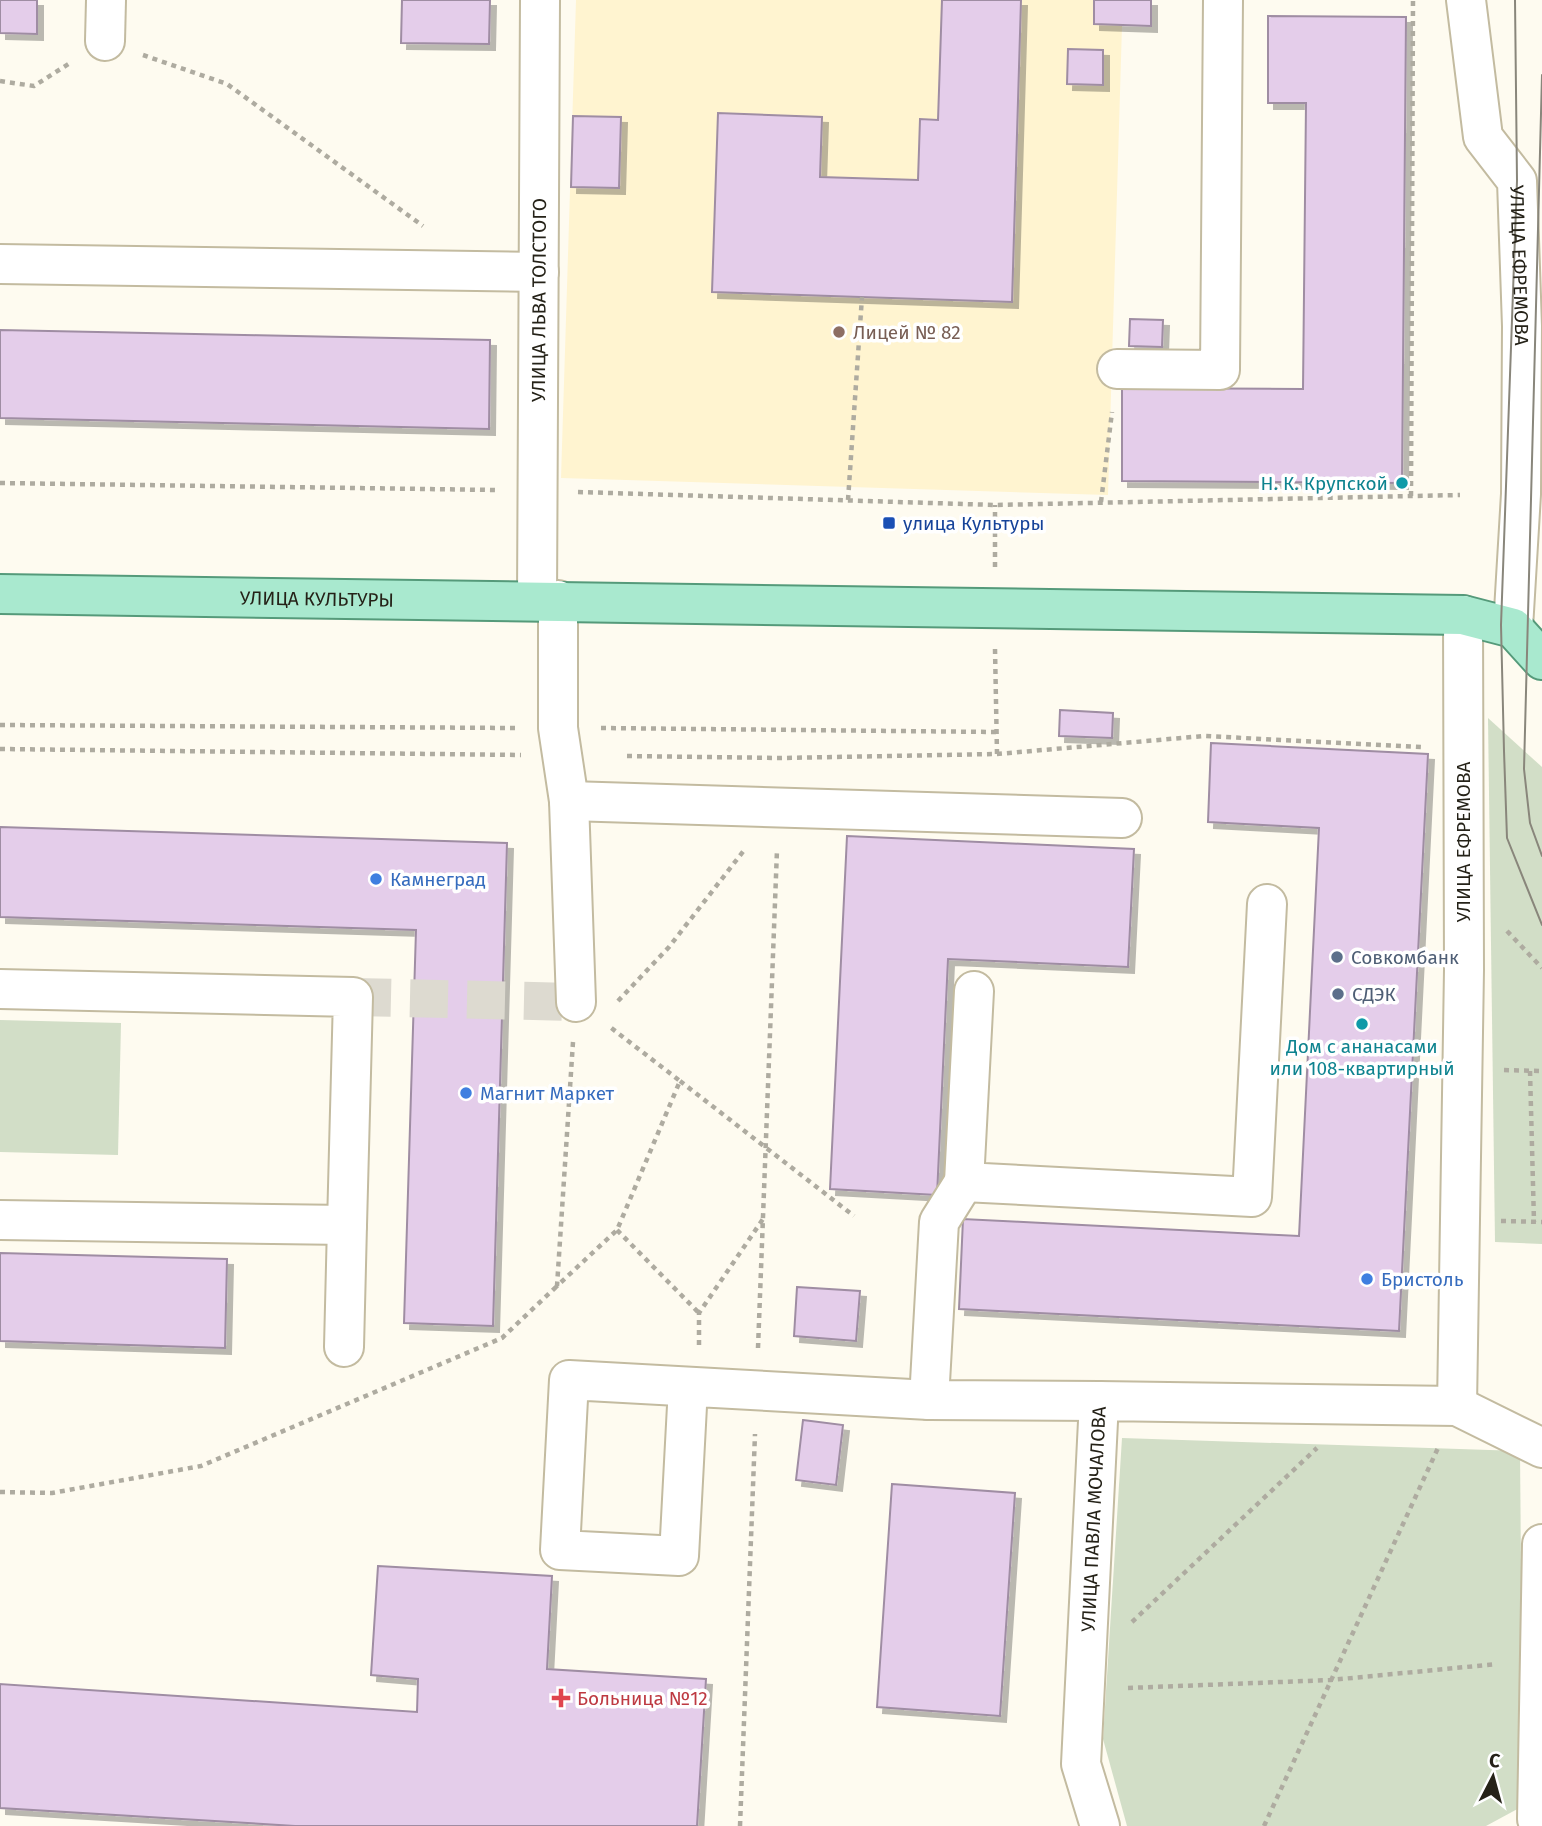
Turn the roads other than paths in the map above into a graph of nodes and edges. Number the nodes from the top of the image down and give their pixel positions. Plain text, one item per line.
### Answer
1 (106, 0) edge
2 (540, 0) edge
3 (1223, 0) edge
4 (1465, 0) edge
5 (105, 41) road end
6 (0, 264) edge
7 (539, 272) junction
8 (1117, 369) road end
9 (0, 594) edge
10 (548, 601) junction
11 (1463, 615) junction
12 (1513, 628) junction
13 (1542, 660) edge
14 (569, 801) junction
15 (1122, 818) dead end
16 (1267, 904) dead end
17 (0, 989) edge
18 (974, 991) dead end
19 (588, 1011) road end
20 (964, 1181) junction
21 (0, 1220) edge
22 (347, 1225) junction
23 (344, 1347) dead end
24 (688, 1387) junction
25 (929, 1400) junction
26 (1099, 1401) junction
27 (1457, 1406) junction
28 (1542, 1448) edge
29 (1542, 1544) edge
30 (1535, 1822) edge
31 (1100, 1826) edge

1 - 5 street
2 - 7 street, УЛИЦА ЛЬВА ТОЛСТОГО
3 - 8 street
4 - 12 street, УЛИЦА ЕФРЕМОВА
6 - 7 street
7 - 10 street, УЛИЦА ЛЬВА ТОЛСТОГО
9 - 10 main road, УЛИЦА КУЛЬТУРЫ
10 - 11 main road, УЛИЦА КУЛЬТУРЫ
10 - 14 street, УЛИЦА ЛЬВА ТОЛСТОГО
11 - 12 main road, УЛИЦА КУЛЬТУРЫ
11 - 27 street, УЛИЦА ЕФРЕМОВА
12 - 13 main road
14 - 15 street
14 - 19 street, УЛИЦА ЛЬВА ТОЛСТОГО
16 - 20 street
17 - 22 street
18 - 20 street
20 - 25 street
21 - 22 street
22 - 23 street
24 - 24 street
24 - 25 street
25 - 26 street
26 - 27 street, УЛИЦА ПАВЛА МОЧАЛОВА
26 - 31 street, УЛИЦА ПАВЛА МОЧАЛОВА
27 - 28 street
29 - 30 street

